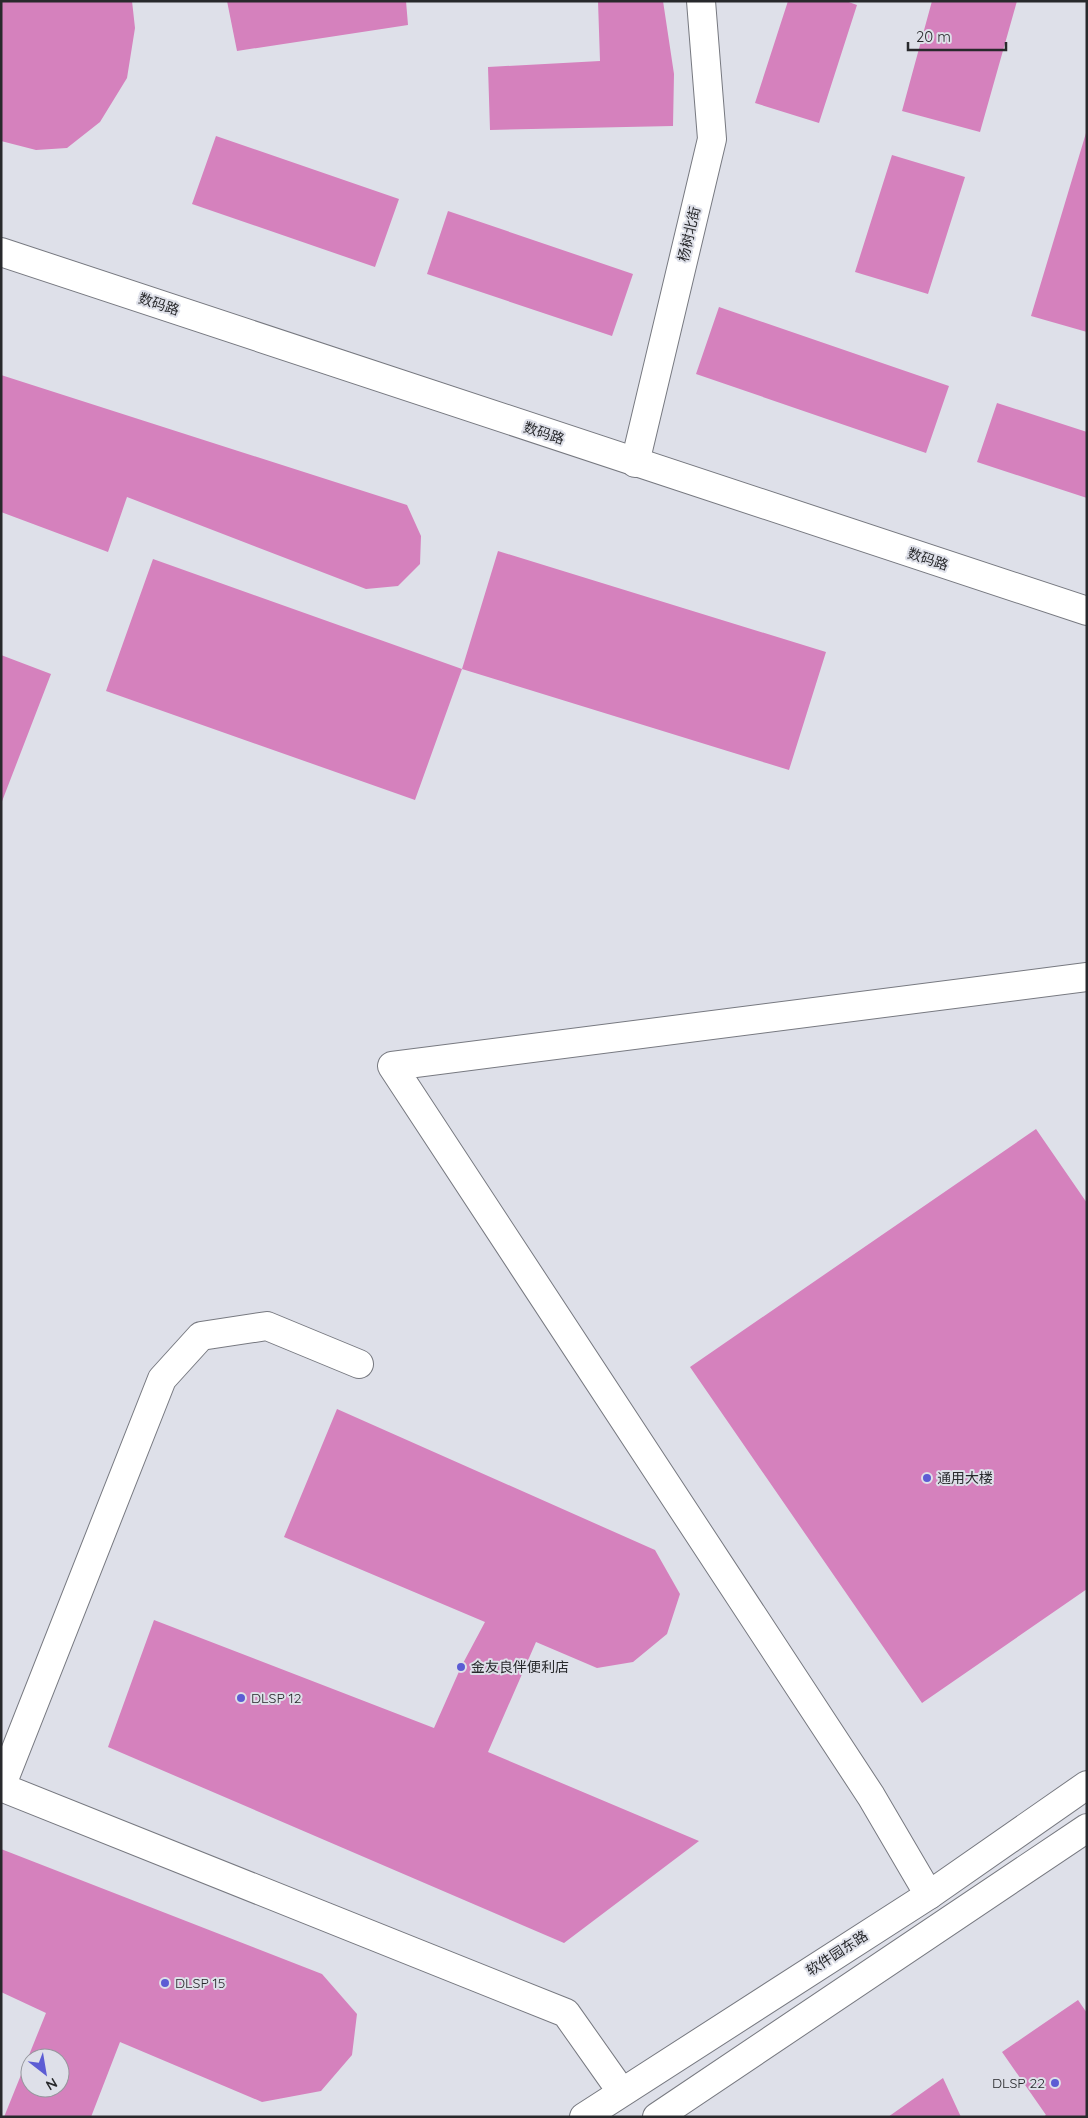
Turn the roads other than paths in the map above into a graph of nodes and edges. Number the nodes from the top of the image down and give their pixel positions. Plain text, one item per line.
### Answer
1 (701, 1) edge
2 (1, 252) edge
3 (636, 464) junction
4 (1087, 611) edge
5 (1087, 977) edge
6 (359, 1364) dead end
7 (1087, 1785) edge
8 (1, 1787) edge
9 (1087, 1828) edge
10 (929, 1895) junction
11 (622, 2090) junction
12 (584, 2117) edge
13 (657, 2117) edge

1 - 3 main road, 杨树北街
2 - 3 main road, 数码路
3 - 4 main road, 数码路
5 - 10 main road
6 - 8 main road
7 - 10 main road, 软件园东路
8 - 11 main road
9 - 13 main road
10 - 11 main road, 软件园东路
11 - 12 main road, 软件园东路

